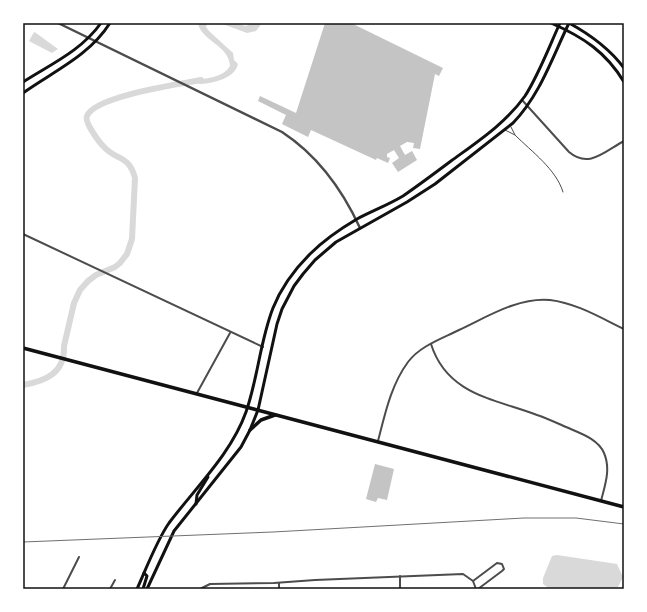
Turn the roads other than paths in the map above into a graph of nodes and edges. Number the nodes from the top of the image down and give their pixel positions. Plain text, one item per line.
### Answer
1 (58, 23) edge
2 (101, 23) edge
3 (110, 23) edge
4 (552, 23) edge
5 (569, 23) edge
6 (559, 25) edge
7 (565, 30) junction
8 (89, 38) junction
9 (96, 42) junction
10 (624, 68) edge
11 (618, 72) junction
12 (23, 82) edge
13 (624, 82) edge
14 (23, 93) edge
15 (522, 100) junction
16 (527, 106) junction
17 (510, 125) junction
18 (505, 130) junction
19 (515, 135) junction
20 (624, 141) edge
21 (469, 148) junction
22 (473, 154) junction
23 (563, 192) dead end
24 (356, 220) junction
25 (360, 228) junction
26 (23, 234) edge
27 (288, 281) junction
28 (294, 286) junction
29 (624, 329) edge
30 (230, 333) junction
31 (431, 344) junction
32 (263, 347) junction
33 (23, 348) edge
34 (196, 394) junction
35 (248, 408) junction
36 (258, 410) junction
37 (276, 415) junction
38 (250, 430) junction
39 (378, 443) junction
40 (210, 472) junction
41 (601, 501) junction
42 (196, 504) junction
43 (624, 507) edge
44 (79, 557) dead end
45 (144, 573) junction
46 (400, 576) junction
47 (115, 580) dead end
48 (473, 581) junction
49 (279, 583) junction
50 (63, 589) edge
51 (110, 589) edge
52 (137, 589) edge
53 (143, 589) edge
54 (146, 589) edge
55 (200, 589) edge
56 (279, 589) edge
57 (400, 589) edge
58 (477, 589) edge

1 - 8 street
2 - 8 main road
3 - 9 main road
4 - 6 main road
5 - 7 main road
5 - 10 main road
6 - 7 main road
6 - 15 main road
7 - 11 main road
7 - 16 main road
8 - 9 street
8 - 12 main road
9 - 14 main road
9 - 24 street
10 - 11 street
11 - 13 main road
15 - 16 street
15 - 21 main road
16 - 17 main road
16 - 20 street
17 - 18 main road
17 - 19 lane
18 - 19 lane
18 - 22 main road
19 - 23 lane
21 - 22 main road
21 - 24 main road
22 - 25 main road
24 - 25 street
24 - 27 main road
25 - 28 main road
26 - 30 street
27 - 28 main road
27 - 32 main road
28 - 36 main road
29 - 31 street
30 - 32 street
30 - 34 street
31 - 39 street
31 - 41 street
32 - 35 main road
33 - 34 main road
34 - 35 main road
35 - 36 main road
35 - 40 main road
36 - 37 main road
36 - 38 main road
37 - 38 main road
37 - 39 main road
38 - 42 main road
39 - 41 main road
40 - 42 main road
40 - 45 main road
41 - 43 main road
42 - 54 main road
44 - 50 street
45 - 52 main road
45 - 53 main road
46 - 48 street
46 - 49 street
46 - 57 street
47 - 51 street
48 - 58 street
48 - 58 street
49 - 55 street
49 - 56 street

